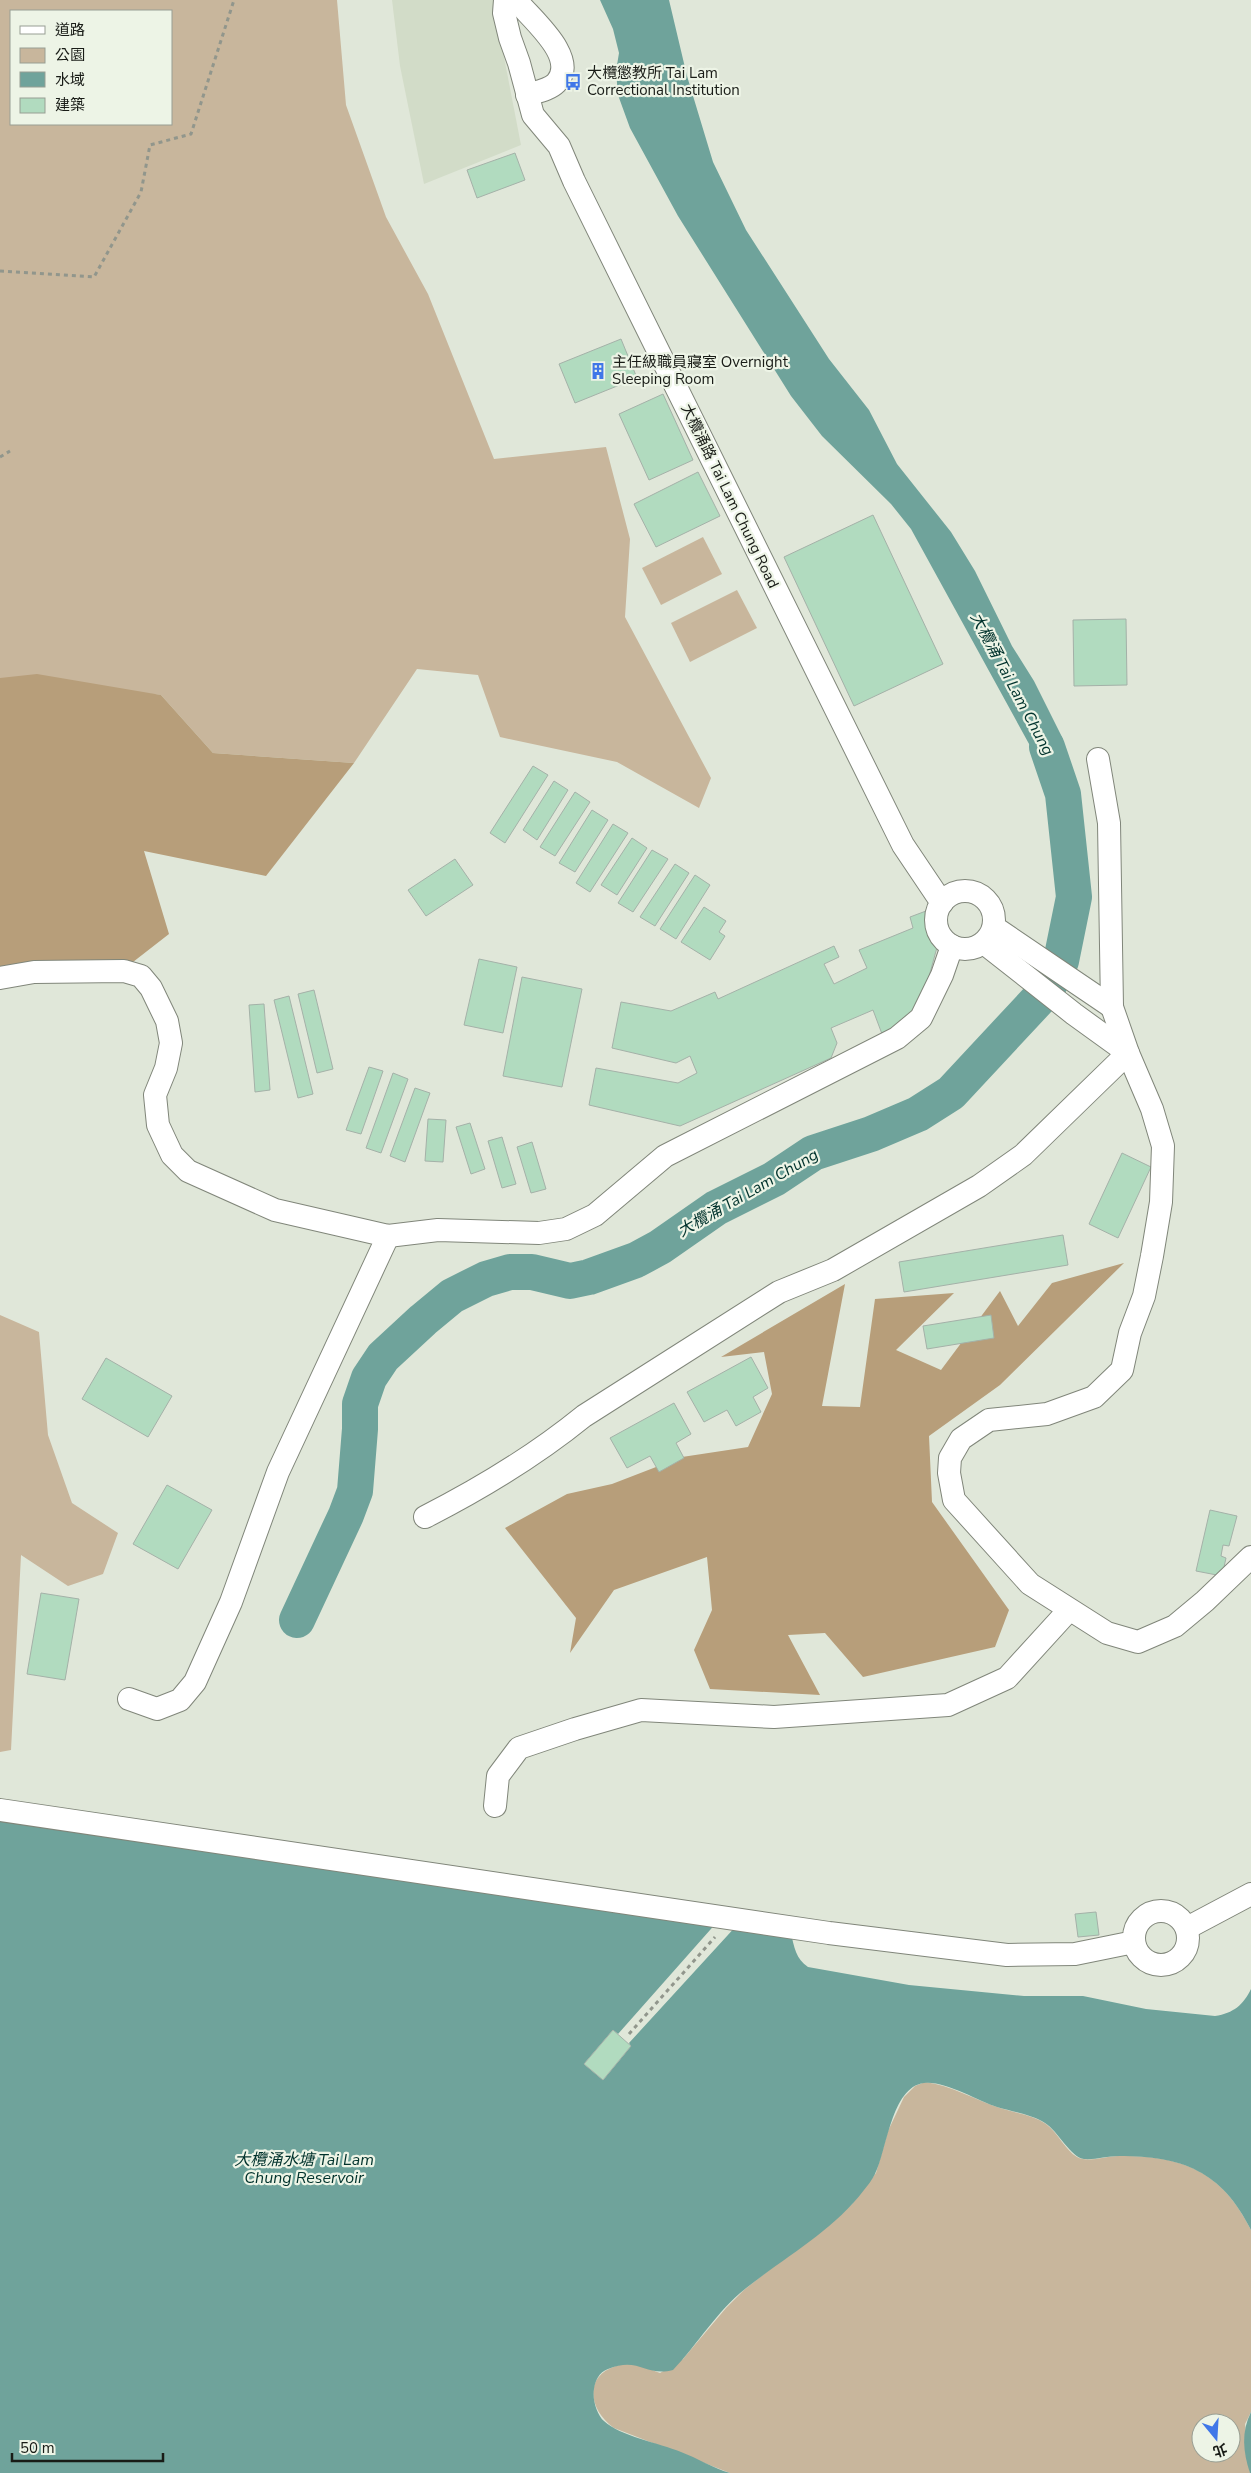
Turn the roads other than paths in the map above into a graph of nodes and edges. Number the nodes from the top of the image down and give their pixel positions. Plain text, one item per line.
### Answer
1 (505, 0) edge
2 (516, 0) edge
3 (527, 95) junction
4 (1098, 759) dead end
5 (942, 903) junction
6 (989, 935) junction
7 (952, 946) junction
8 (1009, 950) junction
9 (0, 978) edge
10 (1112, 1007) junction
11 (1128, 1053) junction
12 (388, 1236) junction
13 (425, 1518) dead end
14 (1251, 1557) edge
15 (1069, 1610) junction
16 (129, 1699) dead end
17 (495, 1806) dead end
18 (0, 1810) edge
19 (1251, 1894) edge
20 (1187, 1928) junction
21 (1134, 1942) junction

1 - 3 street, 大欖涌路 Tai Lam Chung Road
2 - 3 street
3 - 5 street, 大欖涌路 Tai Lam Chung Road
4 - 10 street
5 - 6 street
5 - 7 street
6 - 7 street
6 - 8 street
7 - 12 street
8 - 10 street
8 - 11 street
9 - 12 street
10 - 11 street
11 - 13 street
11 - 15 street
12 - 16 street
14 - 15 street
15 - 17 street
18 - 21 street
19 - 20 street
20 - 21 street
20 - 21 street

